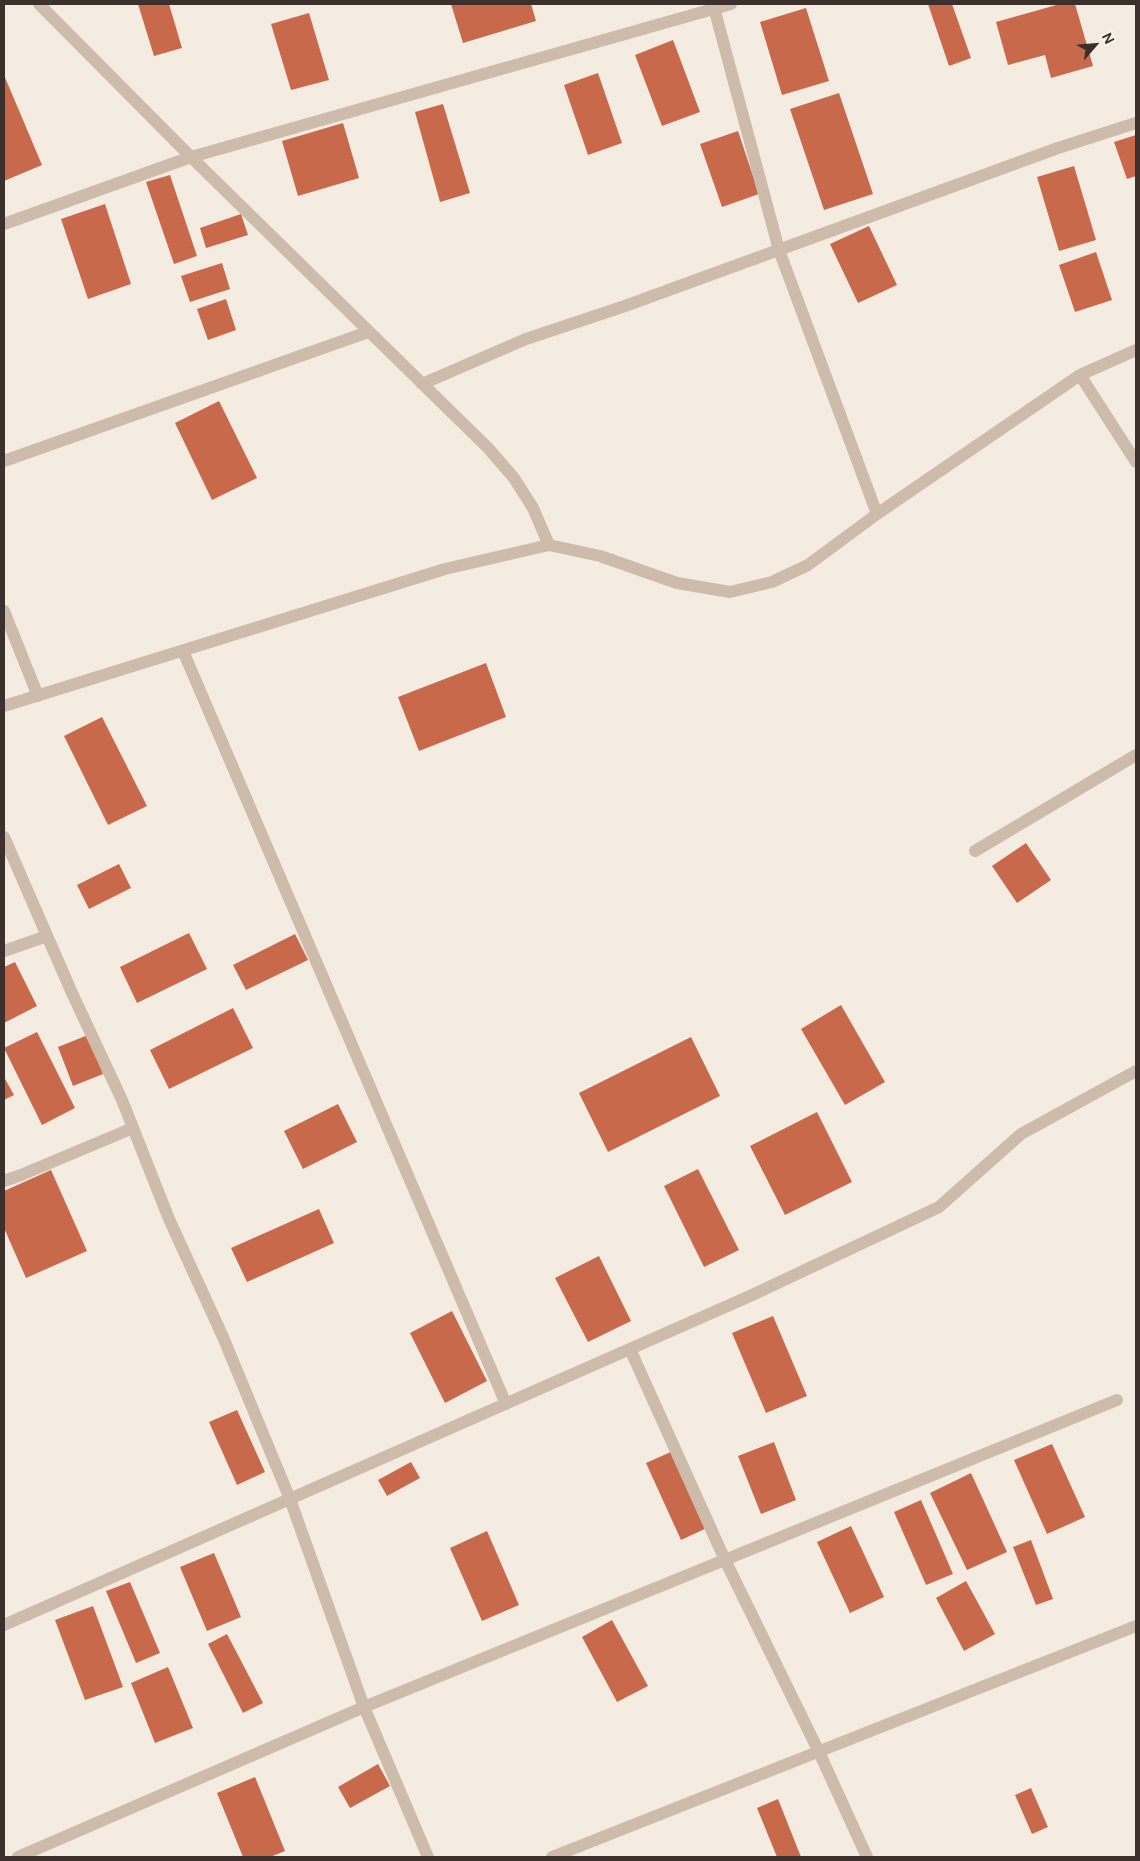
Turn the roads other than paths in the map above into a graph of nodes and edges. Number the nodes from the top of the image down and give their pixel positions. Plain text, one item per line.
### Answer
1 (39, 4) edge
2 (731, 4) edge
3 (713, 6) edge
4 (1136, 123) edge
5 (191, 157) junction
6 (4, 224) edge
7 (780, 250) junction
8 (368, 332) junction
9 (1136, 350) edge
10 (1080, 375) junction
11 (422, 384) junction
12 (4, 462) edge
13 (1136, 462) edge
14 (877, 514) junction
15 (549, 545) junction
16 (4, 611) edge
17 (183, 651) junction
18 (38, 696) junction
19 (4, 706) edge
20 (1136, 755) edge
21 (4, 837) edge
22 (975, 851) dead end
23 (47, 936) junction
24 (4, 951) edge
25 (1136, 1071) edge
26 (133, 1128) junction
27 (4, 1181) edge
28 (630, 1349) junction
29 (1117, 1400) dead end
30 (506, 1404) junction
31 (290, 1499) junction
32 (725, 1560) junction
33 (4, 1625) edge
34 (1136, 1626) edge
35 (364, 1707) junction
36 (819, 1752) junction
37 (18, 1857) edge
38 (428, 1857) edge
39 (552, 1857) edge
40 (867, 1857) edge

1 - 5 street
2 - 3 street
3 - 5 street
3 - 7 street
4 - 7 street
5 - 6 street
5 - 8 street
7 - 11 street
7 - 14 street
8 - 11 street
8 - 12 street
9 - 10 street
10 - 13 street
10 - 14 street
11 - 15 street
14 - 15 street
15 - 17 street
16 - 18 street
17 - 18 street
17 - 30 street
18 - 19 street
20 - 22 street
21 - 23 street
23 - 24 street
23 - 26 street
25 - 28 street
26 - 27 street
26 - 31 street
28 - 30 street
28 - 32 street
29 - 32 street
30 - 31 street
31 - 33 street
31 - 35 street
32 - 35 street
32 - 36 street
34 - 36 street
35 - 37 street
35 - 38 street
36 - 39 street
36 - 40 street

